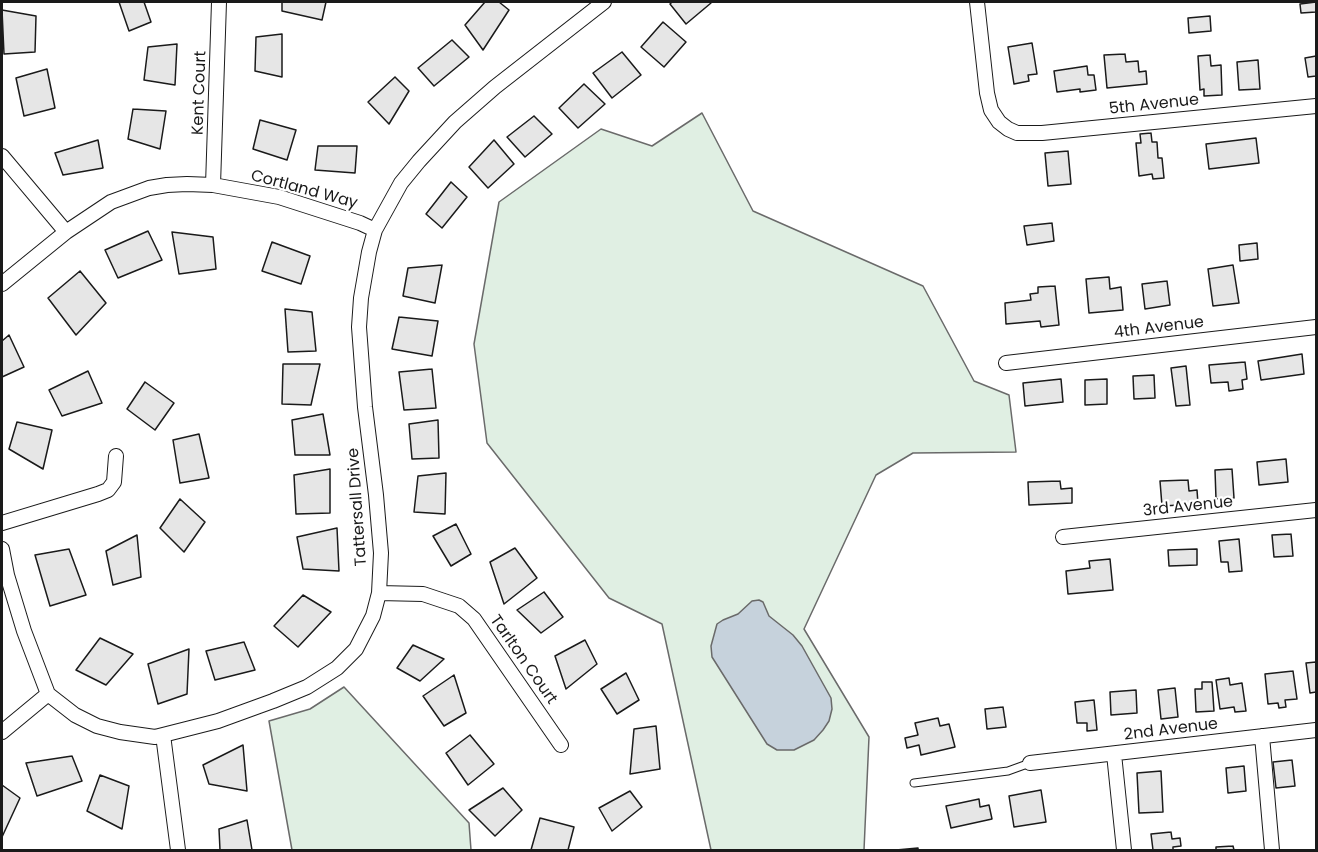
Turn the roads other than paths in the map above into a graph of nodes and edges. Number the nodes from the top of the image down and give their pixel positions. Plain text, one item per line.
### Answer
1 (219, 2) edge
2 (604, 2) edge
3 (977, 2) edge
4 (589, 6) edge
5 (1317, 106) edge
6 (2, 156) edge
7 (213, 185) junction
8 (375, 230) junction
9 (66, 232) junction
10 (2, 284) edge
11 (1317, 327) edge
12 (1006, 363) dead end
13 (116, 456) dead end
14 (1317, 510) edge
15 (2, 524) edge
16 (1063, 537) dead end
17 (2, 549) edge
18 (379, 593) junction
19 (48, 694) junction
20 (1317, 730) edge
21 (2, 732) edge
22 (163, 735) junction
23 (1262, 736) junction
24 (561, 744) dead end
25 (1114, 754) junction
26 (1030, 763) joint
27 (914, 783) dead end
28 (178, 850) edge
29 (1124, 850) edge
30 (1272, 850) edge

1 - 7 street, Kent Court
2 - 4 street, Tattersall Drive
3 - 5 street, 5th Avenue
4 - 8 street, Tattersall Drive
6 - 9 street
7 - 8 street, Cortland Way
7 - 9 street, Cortland Way
8 - 18 street, Tattersall Drive
9 - 10 street, Cortland Way
11 - 12 street, 4th Avenue
13 - 15 street
14 - 16 street, 3rd Avenue
17 - 19 street
18 - 22 street, Tattersall Drive
18 - 24 street, Tarlton Court
19 - 21 street
19 - 22 street, Tattersall Drive
20 - 23 street, 2nd Avenue
22 - 28 street
23 - 25 street, 2nd Avenue
23 - 30 street
25 - 26 street, 2nd Avenue
25 - 29 street
26 - 27 lane

